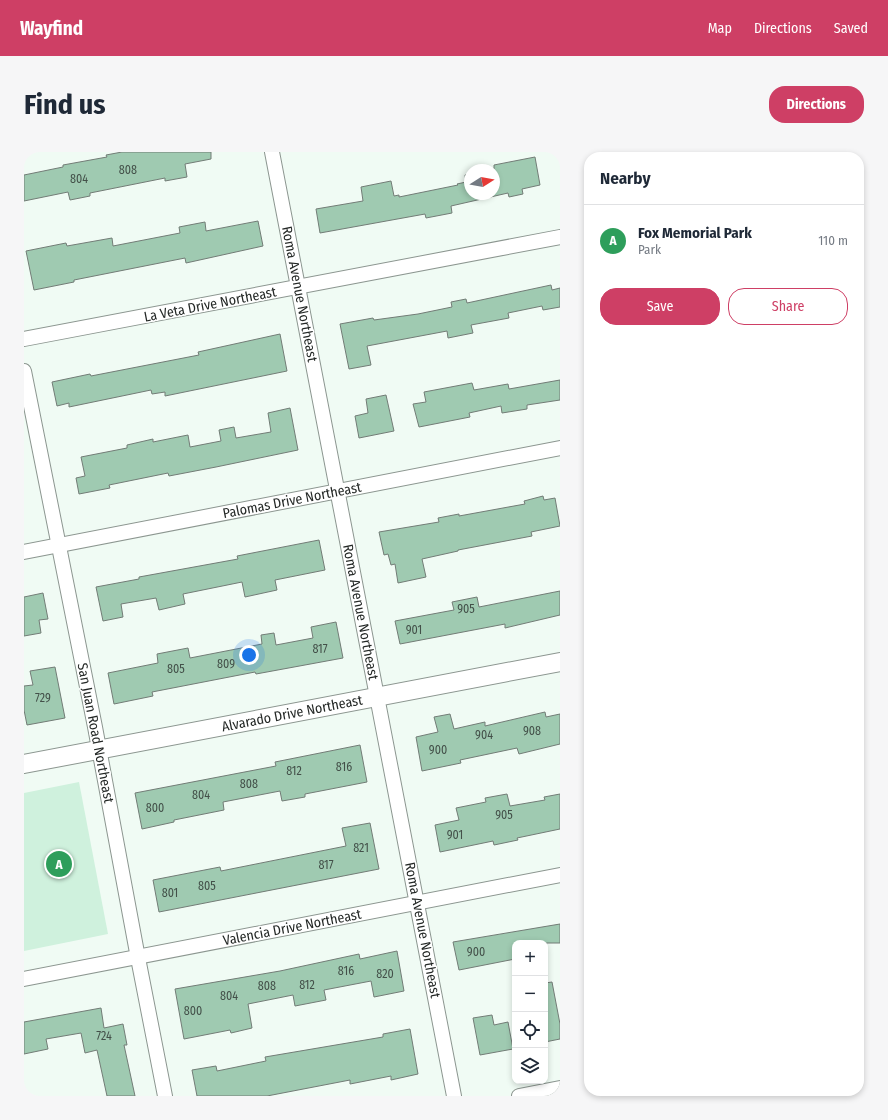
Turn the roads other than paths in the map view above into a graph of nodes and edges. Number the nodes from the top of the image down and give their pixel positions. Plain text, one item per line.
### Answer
1 (272, 152) edge
2 (560, 237) edge
3 (299, 287) junction
4 (24, 339) edge
5 (24, 371) edge
6 (560, 448) edge
7 (338, 492) junction
8 (59, 545) junction
9 (24, 552) edge
10 (560, 662) edge
11 (377, 697) junction
12 (100, 750) junction
13 (24, 764) edge
14 (560, 875) edge
15 (418, 901) junction
16 (138, 958) junction
17 (24, 979) edge
18 (560, 1088) edge
19 (165, 1096) edge
20 (454, 1096) edge
21 (519, 1096) edge

1 - 3 street, Roma Avenue Northeast
2 - 3 street, La Veta Drive Northeast
3 - 4 street, La Veta Drive Northeast
3 - 7 street, Roma Avenue Northeast
5 - 8 street, San Juan Road Northeast
6 - 7 street, Palomas Drive Northeast
7 - 8 street, Palomas Drive Northeast
7 - 11 street, Roma Avenue Northeast
8 - 9 street, Palomas Drive Northeast
8 - 12 street, San Juan Road Northeast
10 - 11 street, Alvarado Drive Northeast
11 - 12 street, Alvarado Drive Northeast
11 - 15 street, Roma Avenue Northeast
12 - 13 street, Alvarado Drive Northeast
12 - 16 street, San Juan Road Northeast
14 - 15 street, Valencia Drive Northeast
15 - 16 street, Valencia Drive Northeast
15 - 20 street, Roma Avenue Northeast
16 - 17 street, Valencia Drive Northeast
16 - 19 street, San Juan Road Northeast
18 - 21 street

